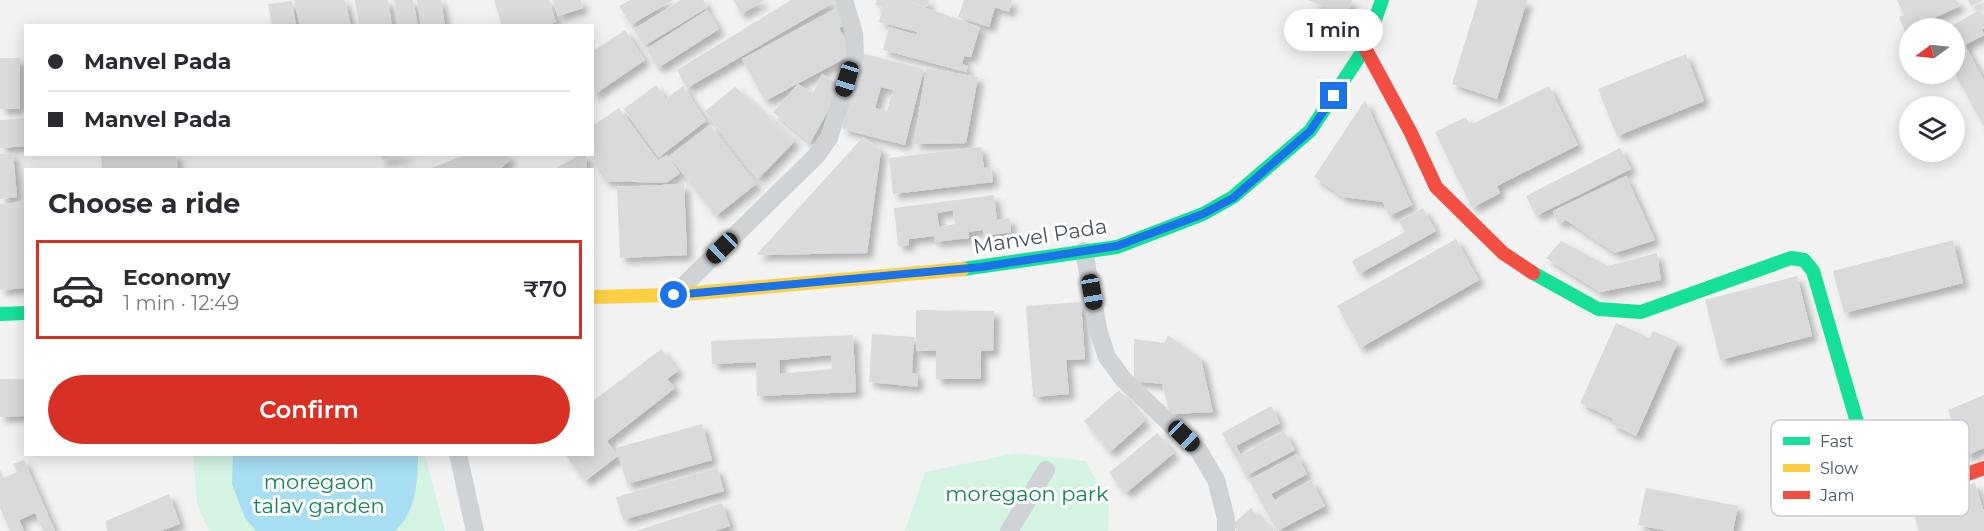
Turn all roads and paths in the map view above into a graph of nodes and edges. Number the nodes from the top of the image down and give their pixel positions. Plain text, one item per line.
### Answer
1 (844, 0) edge
2 (1383, 0) edge
3 (1365, 48) junction
4 (1084, 251) junction
5 (674, 295) junction
6 (594, 297) edge
7 (24, 313) edge
8 (0, 314) edge
9 (1857, 420) edge
10 (458, 456) edge
11 (1984, 468) edge
12 (1046, 470) dead end
13 (1969, 473) edge
14 (475, 531) edge
15 (1009, 531) edge
16 (1226, 531) edge

1 - 5 street
2 - 3 main road, Manvel Pada
3 - 4 main road, Manvel Pada
3 - 9 main road
4 - 5 main road, Manvel Pada
4 - 16 street
5 - 6 main road, Manvel Pada
7 - 8 main road
10 - 14 street
11 - 13 main road
12 - 15 street

